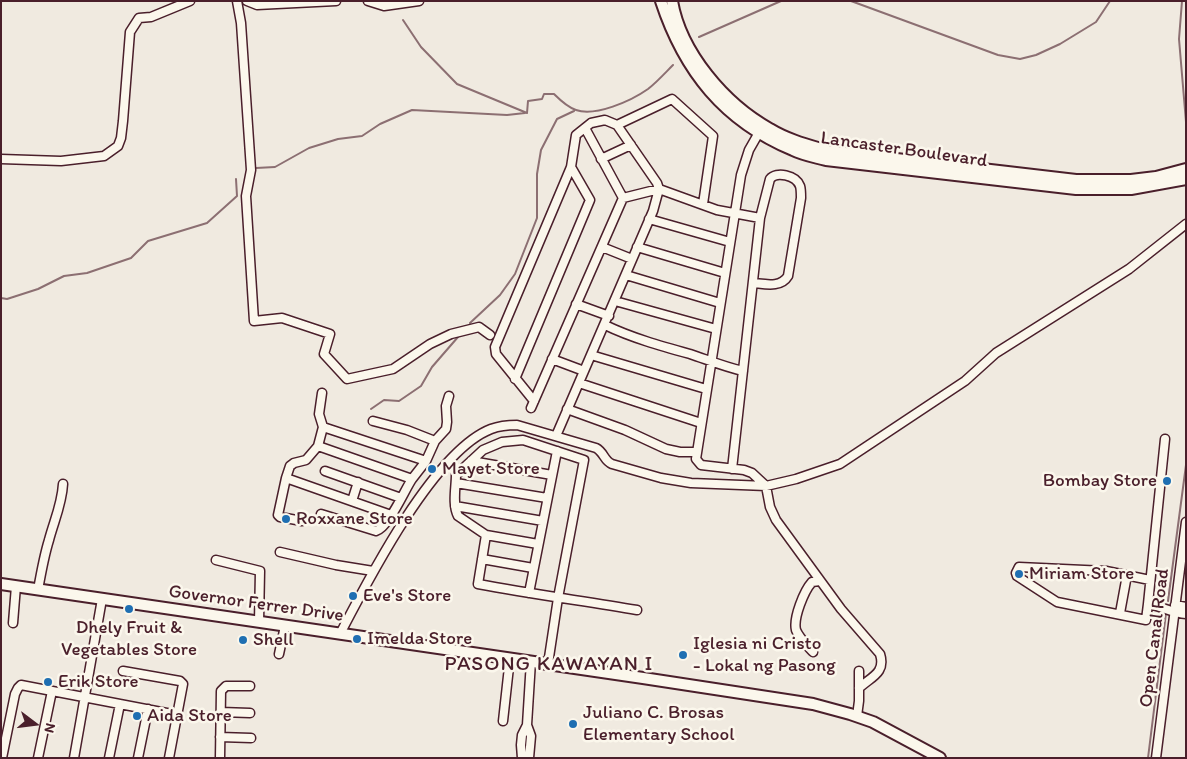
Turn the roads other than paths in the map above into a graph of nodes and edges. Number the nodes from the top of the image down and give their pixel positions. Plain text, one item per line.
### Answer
1 (190, 1) edge
2 (237, 1) edge
3 (247, 1) edge
4 (336, 1) edge
5 (368, 1) edge
6 (419, 1) edge
7 (661, 1) edge
8 (672, 1) edge
9 (288, 2) edge
10 (617, 125) junction
11 (585, 128) junction
12 (761, 129) junction
13 (631, 145) junction
14 (1, 158) edge
15 (602, 159) junction
16 (571, 167) junction
17 (1186, 169) edge
18 (1186, 180) edge
19 (659, 189) junction
20 (623, 198) junction
21 (703, 204) junction
22 (735, 213) junction
23 (760, 218) junction
24 (649, 219) junction
25 (1186, 224) edge
26 (730, 242) junction
27 (602, 247) junction
28 (638, 247) junction
29 (632, 259) junction
30 (725, 273) junction
31 (626, 275) junction
32 (753, 283) junction
33 (615, 300) junction
34 (720, 303) junction
35 (576, 304) junction
36 (609, 316) junction
37 (605, 325) junction
38 (716, 330) junction
39 (490, 335) dead end
40 (591, 355) junction
41 (552, 359) junction
42 (711, 361) junction
43 (584, 371) junction
44 (743, 371) junction
45 (515, 379) junction
46 (579, 383) junction
47 (706, 389) junction
48 (322, 393) dead end
49 (449, 396) dead end
50 (567, 409) junction
51 (373, 422) dead end
52 (700, 423) junction
53 (323, 427) junction
54 (556, 436) junction
55 (1165, 440) dead end
56 (435, 441) junction
57 (318, 446) junction
58 (557, 451) junction
59 (696, 452) junction
60 (472, 460) junction
61 (426, 462) junction
62 (732, 469) junction
63 (325, 471) dead end
64 (552, 475) junction
65 (286, 478) junction
66 (412, 479) junction
67 (358, 482) junction
68 (456, 483) junction
69 (63, 484) dead end
70 (766, 486) junction
71 (400, 498) junction
72 (547, 498) junction
73 (352, 502) junction
74 (455, 506) junction
75 (321, 514) dead end
76 (391, 515) junction
77 (543, 520) junction
78 (302, 521) dead end
79 (1186, 522) edge
80 (402, 524) junction
81 (486, 536) junction
82 (538, 544) junction
83 (280, 552) dead end
84 (482, 559) junction
85 (216, 560) dead end
86 (533, 568) junction
87 (373, 571) junction
88 (1127, 575) junction
89 (1150, 580) junction
90 (820, 581) junction
91 (1, 584) edge
92 (16, 586) junction
93 (38, 590) junction
94 (529, 593) junction
95 (558, 598) junction
96 (102, 600) junction
97 (1148, 604) junction
98 (1186, 607) edge
99 (1175, 609) junction
100 (637, 610) dead end
101 (1120, 613) junction
102 (1186, 614) edge
103 (259, 622) junction
104 (13, 623) dead end
105 (285, 626) junction
106 (340, 634) junction
107 (813, 652) dead end
108 (280, 654) dead end
109 (510, 658) junction
110 (531, 661) junction
111 (548, 664) junction
112 (123, 671) dead end
113 (859, 671) dead end
114 (250, 686) dead end
115 (860, 688) junction
116 (52, 691) junction
117 (85, 698) junction
118 (120, 704) junction
119 (148, 709) junction
120 (221, 712) junction
121 (250, 713) dead end
122 (177, 715) junction
123 (857, 716) junction
124 (503, 721) dead end
125 (527, 725) junction
126 (220, 737) junction
127 (251, 738) dead end
128 (2, 758) edge
129 (38, 758) edge
130 (74, 758) edge
131 (109, 758) edge
132 (138, 758) edge
133 (168, 758) edge
134 (220, 758) edge
135 (522, 758) edge
136 (530, 758) edge
137 (940, 758) edge
138 (1156, 758) edge

1 - 14 street
2 - 39 street
3 - 9 street
4 - 9 street
5 - 6 street
7 - 12 main road, Lancaster Boulevard
8 - 12 main road, Lancaster Boulevard
10 - 11 street
10 - 13 street
10 - 21 street
11 - 15 street
11 - 16 street
12 - 17 main road, Lancaster Boulevard
12 - 18 main road, Lancaster Boulevard
12 - 22 street
13 - 15 street
13 - 19 street
15 - 20 street
16 - 45 street
16 - 45 street
19 - 20 street
19 - 21 street
19 - 24 street
20 - 27 street
21 - 22 street
22 - 23 street
22 - 26 street
23 - 32 street
23 - 32 street
24 - 26 street
24 - 28 street
25 - 70 street
26 - 30 street
27 - 29 street
27 - 35 street
28 - 29 street
28 - 30 street
29 - 31 street
30 - 34 street
31 - 33 street
31 - 34 street
32 - 44 street
33 - 36 street
33 - 38 street
34 - 38 street
35 - 36 street
35 - 41 street
36 - 37 street
37 - 40 street
37 - 42 street
38 - 42 street
40 - 43 street
40 - 47 street
41 - 43 street
41 - 45 street
42 - 44 street
42 - 47 street
43 - 46 street
44 - 62 street
46 - 50 street
46 - 52 street
47 - 52 street
48 - 53 street
49 - 56 street
50 - 54 street
50 - 59 street
51 - 56 street
52 - 59 street
53 - 57 street
53 - 61 street
54 - 70 street
54 - 80 street
55 - 89 street
56 - 61 street
57 - 65 street
57 - 66 street
58 - 60 street
58 - 64 street
58 - 95 street
59 - 62 street
60 - 64 street
60 - 68 street
61 - 66 street
62 - 70 street
63 - 67 street
64 - 72 street
65 - 73 street
65 - 78 street
66 - 71 street
67 - 71 street
67 - 73 street
68 - 72 street
68 - 74 street
69 - 93 street
70 - 90 street
71 - 76 street
72 - 77 street
73 - 76 street
74 - 77 street
74 - 81 street
75 - 76 street
76 - 80 street
77 - 82 street
79 - 99 street, Open Canal Road
80 - 87 street
81 - 82 street
81 - 84 street
82 - 86 street
83 - 87 street
84 - 86 street
84 - 94 street
85 - 103 street
86 - 94 street
87 - 106 street
88 - 89 street
88 - 101 street
88 - 101 street
89 - 97 street
90 - 107 street
90 - 115 street
91 - 92 main road, Governor Ferrer Drive
92 - 93 main road, Governor Ferrer Drive
92 - 104 street
93 - 96 main road, Governor Ferrer Drive
94 - 95 street
95 - 100 street
95 - 111 street
96 - 103 main road, Governor Ferrer Drive
96 - 117 street
97 - 99 street
97 - 101 street
98 - 99 street
99 - 102 street
99 - 138 street, Open Canal Road
103 - 105 main road, Governor Ferrer Drive
105 - 106 main road, Governor Ferrer Drive
105 - 108 street
106 - 109 main road, Governor Ferrer Drive
109 - 110 main road, Governor Ferrer Drive
109 - 124 street
110 - 111 main road, Governor Ferrer Drive
110 - 125 street
111 - 123 main road, Governor Ferrer Drive
112 - 122 street
113 - 115 street
114 - 120 street
115 - 123 street
116 - 117 street
116 - 128 street
116 - 129 street
117 - 118 street
117 - 130 street
118 - 119 street
118 - 131 street
119 - 122 street
119 - 132 street
120 - 121 street
120 - 126 street
122 - 133 street
123 - 137 main road, Governor Ferrer Drive
125 - 135 street
125 - 136 street
126 - 127 street
126 - 134 street

